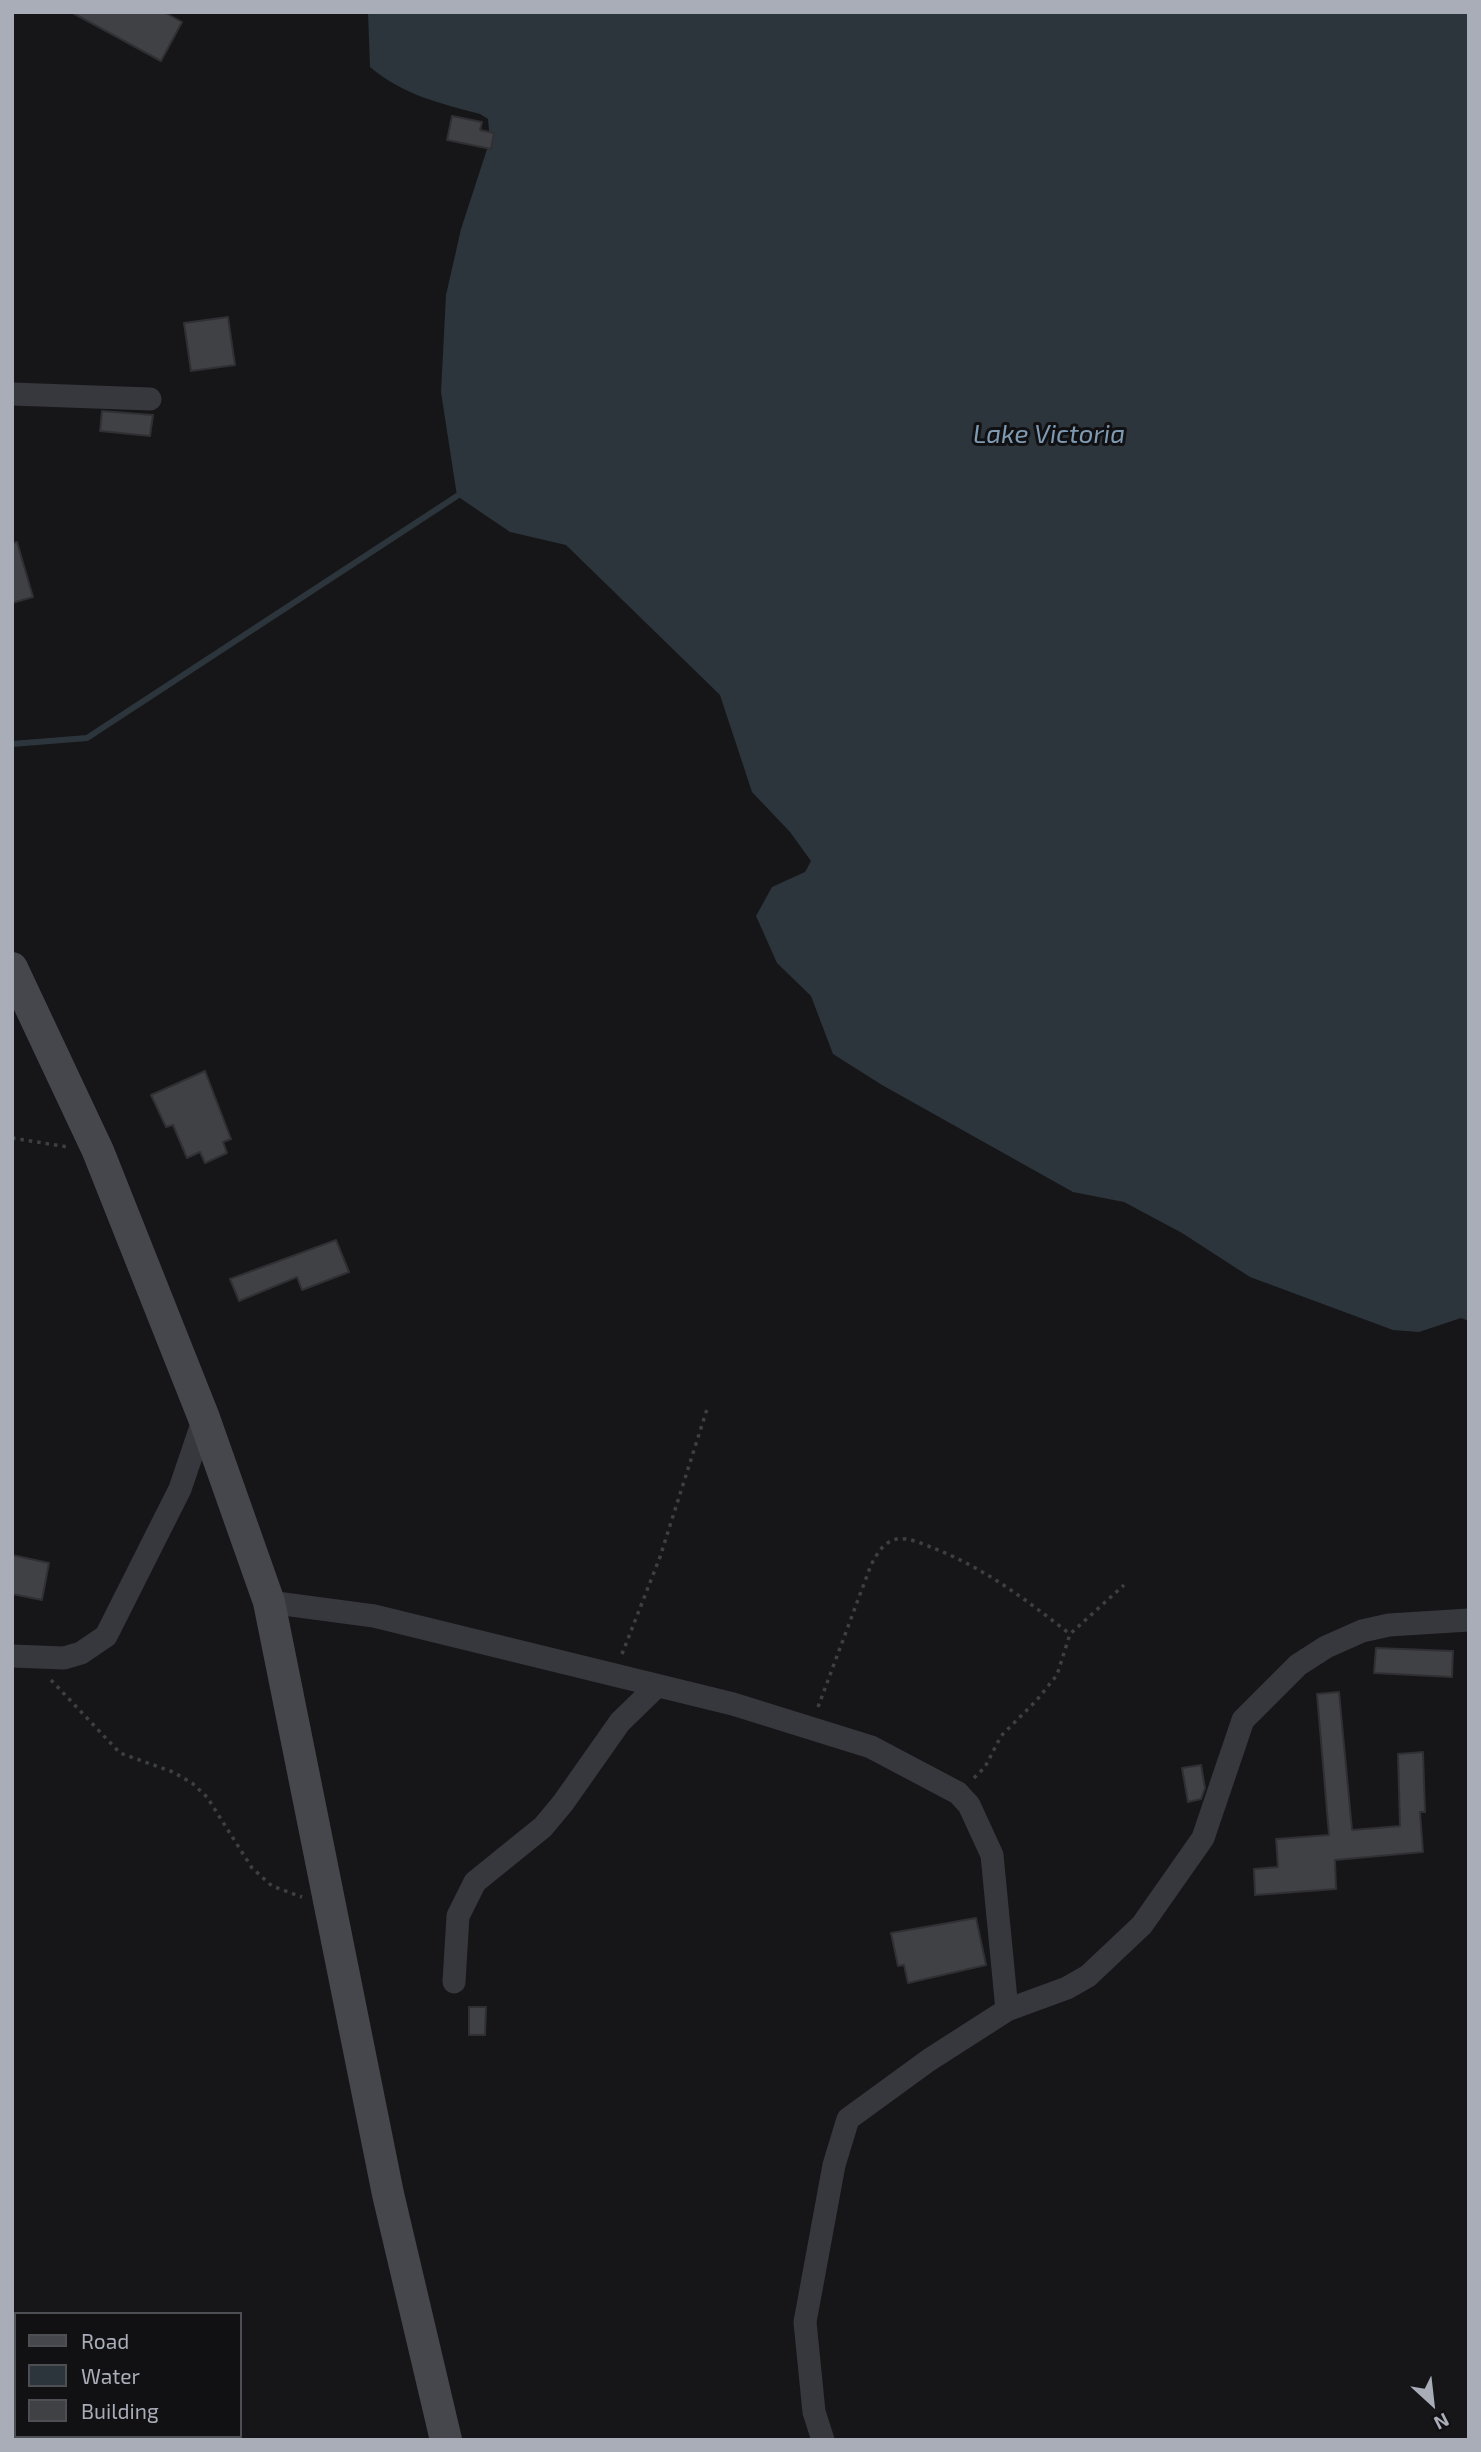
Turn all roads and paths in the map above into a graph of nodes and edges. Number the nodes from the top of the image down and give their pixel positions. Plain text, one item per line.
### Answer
1 (12, 394) edge
2 (150, 399) dead end
3 (12, 968) edge
4 (12, 1138) edge
5 (98, 1151) junction
6 (708, 1406) dead end
7 (204, 1418) junction
8 (1124, 1585) dead end
9 (269, 1602) junction
10 (1469, 1620) edge
11 (1070, 1634) junction
12 (21, 1657) edge
13 (614, 1676) junction
14 (656, 1687) junction
15 (808, 1727) junction
16 (958, 1793) junction
17 (331, 1914) junction
18 (454, 1982) dead end
19 (1007, 2010) junction
20 (446, 2440) edge
21 (822, 2440) edge

1 - 2 street
3 - 5 street
4 - 5 path
5 - 7 street
6 - 13 path
7 - 9 street
7 - 12 street
8 - 11 path
9 - 13 street
9 - 17 street
10 - 19 street
11 - 15 path
11 - 16 path
12 - 17 path
13 - 14 street
14 - 15 street
14 - 18 street
15 - 16 street
16 - 19 street
17 - 20 street
19 - 21 street

